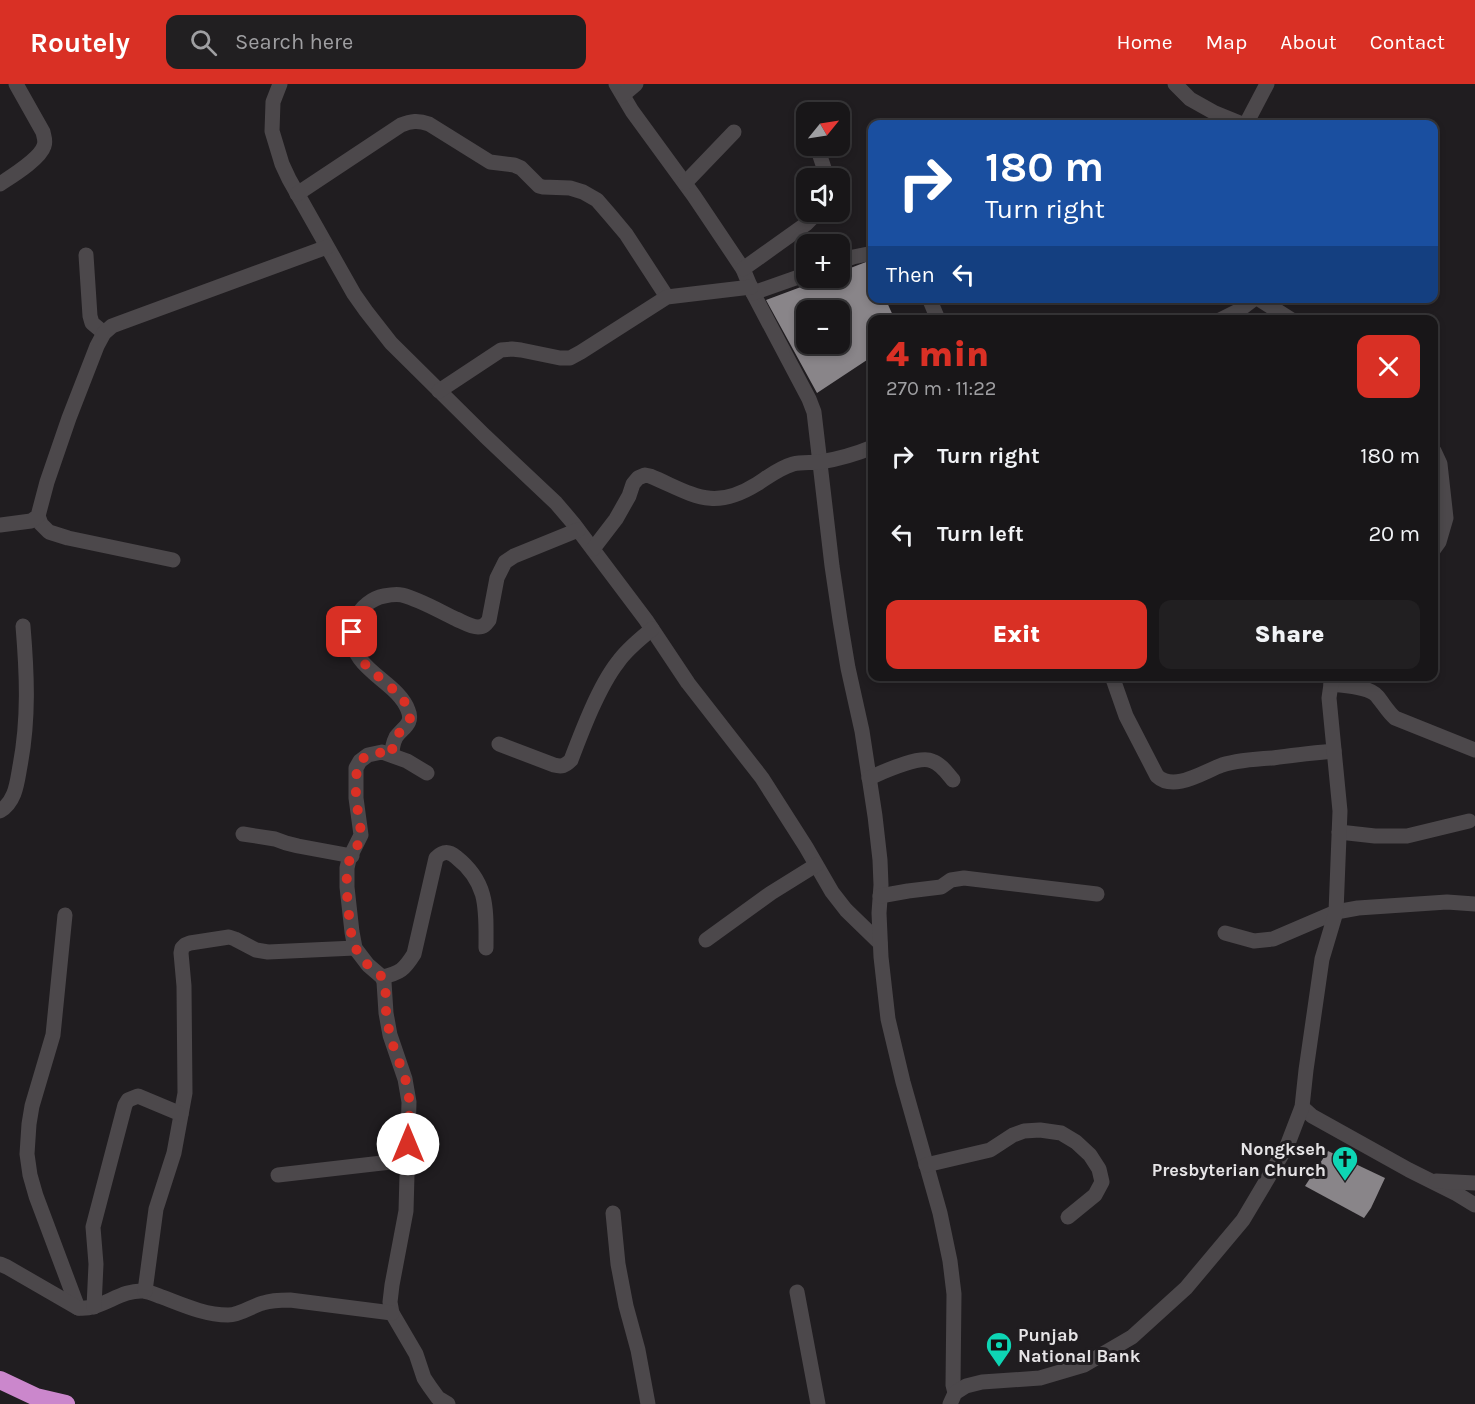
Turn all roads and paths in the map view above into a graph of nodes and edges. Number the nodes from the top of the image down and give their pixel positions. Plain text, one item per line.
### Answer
1 (16, 84) edge
2 (280, 84) edge
3 (636, 84) edge
4 (1174, 84) edge
5 (1267, 84) edge
6 (620, 89) edge
7 (1233, 120) edge
8 (1246, 120) edge
9 (734, 132) dead end
10 (820, 156) dead end
11 (824, 168) edge
12 (685, 183) junction
13 (0, 184) edge
14 (297, 194) junction
15 (808, 222) edge
16 (327, 247) junction
17 (868, 254) edge
18 (86, 255) dead end
19 (850, 257) edge
20 (743, 269) junction
21 (796, 277) edge
22 (752, 290) junction
23 (668, 297) junction
24 (1249, 303) edge
25 (1264, 303) edge
26 (1230, 315) edge
27 (1284, 315) edge
28 (104, 333) junction
29 (439, 391) junction
30 (868, 449) edge
31 (1438, 460) edge
32 (820, 462) junction
33 (38, 516) junction
34 (0, 525) edge
35 (578, 530) junction
36 (1438, 542) edge
37 (592, 549) junction
38 (173, 560) dead end
39 (23, 626) dead end
40 (652, 629) junction
41 (1114, 681) edge
42 (1333, 681) edge
43 (1337, 681) edge
44 (499, 744) dead end
45 (1475, 750) edge
46 (1334, 751) junction
47 (392, 755) junction
48 (427, 773) dead end
49 (869, 778) junction
50 (953, 780) dead end
51 (0, 811) edge
52 (1469, 821) dead end
53 (1339, 832) junction
54 (243, 834) dead end
55 (352, 856) junction
56 (816, 866) junction
57 (1098, 894) dead end
58 (880, 896) junction
59 (1475, 904) edge
60 (1335, 912) junction
61 (65, 915) dead end
62 (1225, 933) dead end
63 (706, 940) dead end
64 (880, 944) junction
65 (355, 948) junction
66 (486, 948) dead end
67 (382, 977) junction
68 (1302, 1107) junction
69 (181, 1114) junction
70 (408, 1160) junction
71 (926, 1165) junction
72 (1409, 1170) junction
73 (278, 1175) dead end
74 (1475, 1183) edge
75 (1475, 1205) edge
76 (613, 1213) dead end
77 (1068, 1217) dead end
78 (0, 1264) edge
79 (145, 1291) junction
80 (797, 1292) dead end
81 (94, 1307) junction
82 (78, 1308) junction
83 (392, 1313) junction
84 (0, 1380) edge
85 (953, 1398) edge
86 (66, 1404) edge
87 (448, 1404) edge
88 (648, 1404) edge
89 (818, 1404) edge

1 - 13 street
2 - 14 street
3 - 6 street
4 - 7 street
5 - 8 street
6 - 12 street
9 - 12 street
10 - 11 street
12 - 20 street
14 - 16 street
14 - 23 street
15 - 20 street
16 - 28 street
16 - 29 street
17 - 19 street
18 - 28 street
20 - 22 street
21 - 22 street
22 - 23 street
22 - 32 street
23 - 29 street
24 - 26 street
25 - 27 street
28 - 33 street
29 - 35 street
30 - 32 street
31 - 36 street
32 - 37 street
32 - 49 street
33 - 34 street
33 - 38 street
35 - 37 street
35 - 47 street
37 - 40 street
39 - 51 street
40 - 44 street
40 - 56 street
41 - 46 street
42 - 46 street
43 - 45 street
46 - 53 street
47 - 48 street
47 - 55 street
49 - 50 street
49 - 58 street
52 - 53 street
53 - 60 street
54 - 55 street
55 - 65 street
56 - 63 street
56 - 64 street
57 - 58 street
58 - 64 street
59 - 60 street
60 - 62 street
60 - 68 street
61 - 82 street
64 - 71 street
65 - 67 street
65 - 69 street
66 - 67 street
67 - 70 street
68 - 72 street
68 - 85 street
69 - 79 street
69 - 81 street
70 - 73 street
70 - 83 street
71 - 77 street
71 - 85 street
72 - 74 street
72 - 75 street
76 - 88 street
78 - 82 street
79 - 81 street
79 - 83 street
80 - 89 street
81 - 82 street
83 - 87 street
84 - 86 highway

